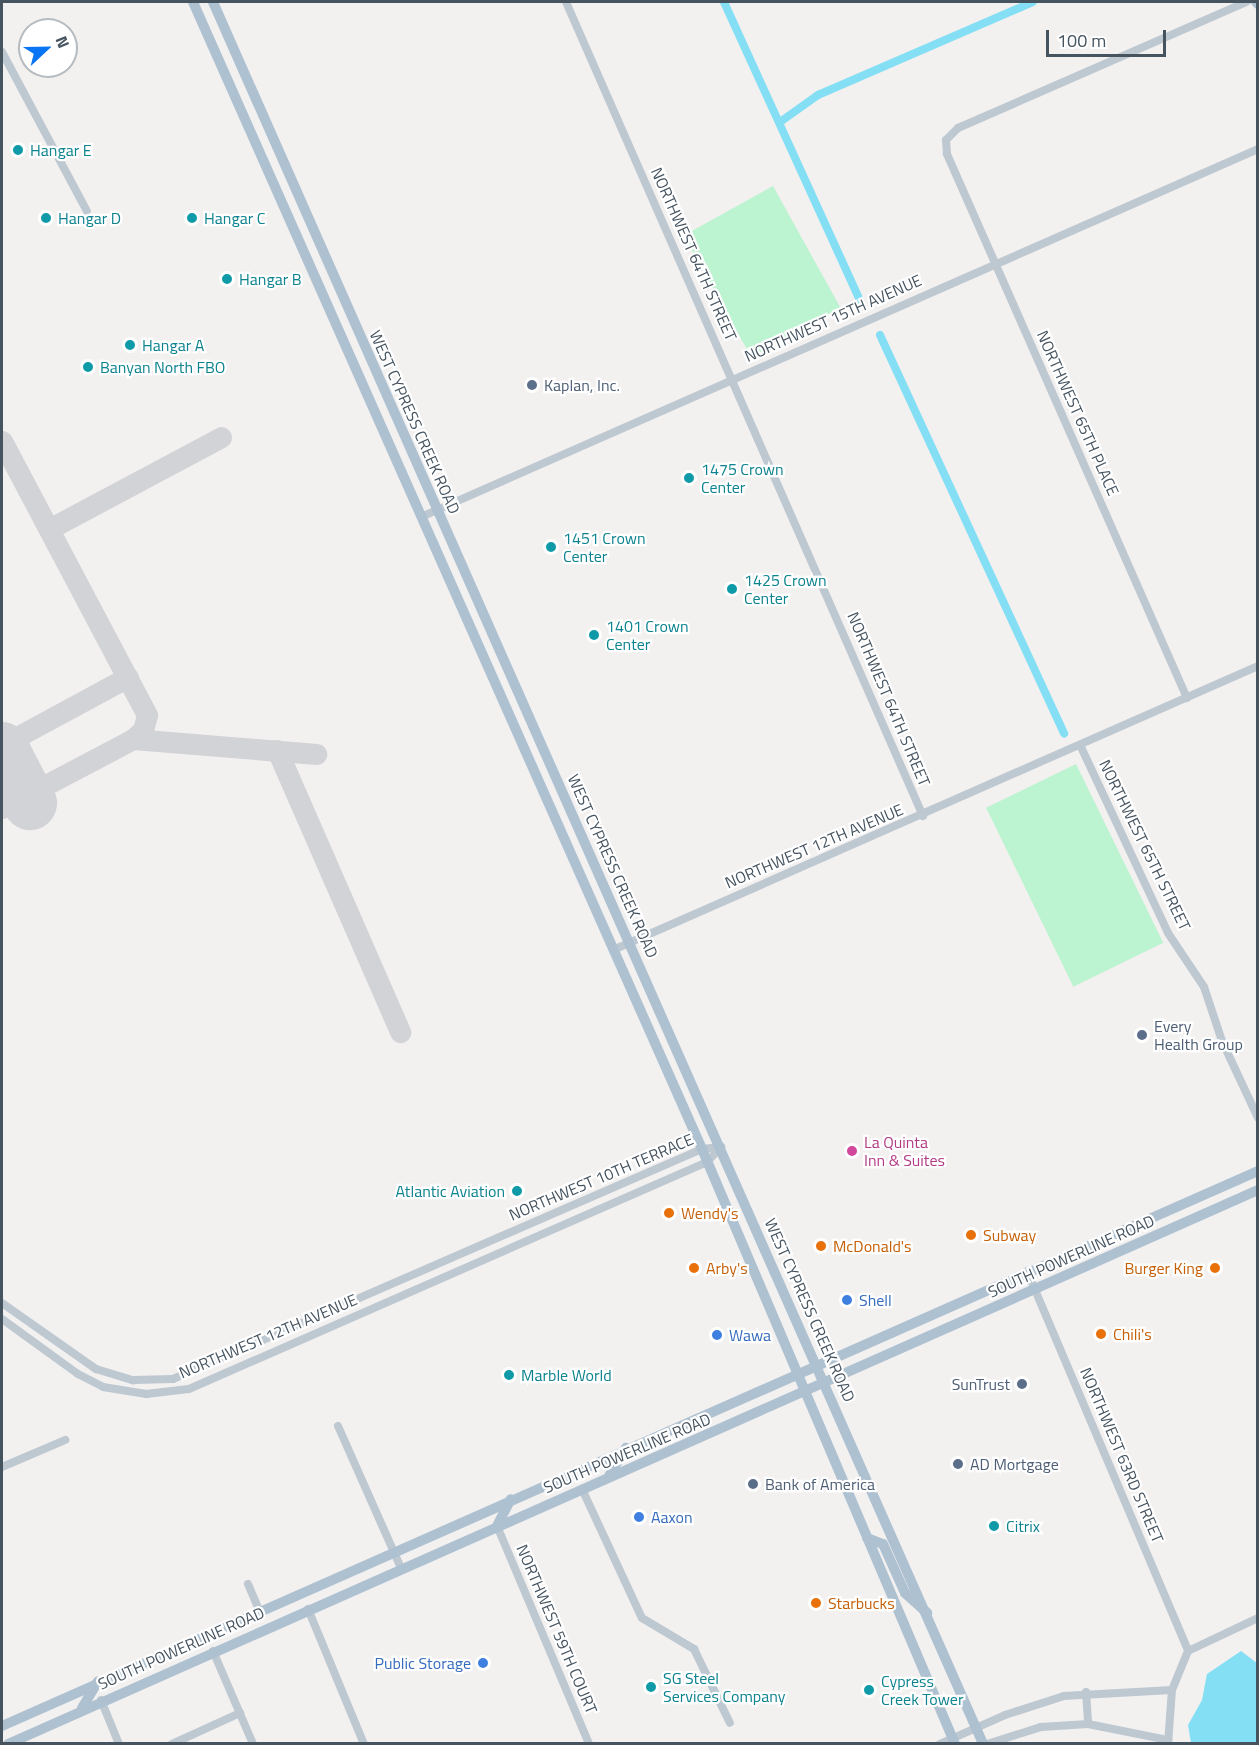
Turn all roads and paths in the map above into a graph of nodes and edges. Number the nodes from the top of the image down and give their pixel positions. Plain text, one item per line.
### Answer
1 (193, 2) edge
2 (213, 2) edge
3 (566, 2) edge
4 (1247, 2) edge
5 (2, 52) edge
6 (1257, 148) edge
7 (87, 211) dead end
8 (996, 263) junction
9 (732, 378) junction
10 (438, 509) junction
11 (421, 517) junction
12 (480, 650) junction
13 (1257, 666) edge
14 (508, 668) junction
15 (1187, 698) junction
16 (1081, 747) junction
17 (923, 816) junction
18 (630, 942) junction
19 (613, 950) junction
20 (1257, 1118) edge
21 (721, 1147) junction
22 (702, 1149) junction
23 (707, 1162) junction
24 (1257, 1171) edge
25 (1257, 1190) edge
26 (521, 1228) junction
27 (526, 1240) junction
28 (453, 1258) joint
29 (486, 1258) joint
30 (1027, 1271) junction
31 (1035, 1288) junction
32 (2, 1303) edge
33 (16, 1313) junction
34 (4, 1321) edge
35 (239, 1353) junction
36 (817, 1363) junction
37 (245, 1365) junction
38 (797, 1371) junction
39 (826, 1382) junction
40 (805, 1392) junction
41 (338, 1426) dead end
42 (65, 1440) dead end
43 (626, 1448) junction
44 (2, 1467) edge
45 (607, 1478) junction
46 (582, 1490) junction
47 (508, 1500) junction
48 (473, 1516) junction
49 (497, 1526) junction
50 (867, 1538) junction
51 (393, 1551) junction
52 (401, 1568) junction
53 (248, 1584) dead end
54 (308, 1609) junction
55 (259, 1610) junction
56 (927, 1613) junction
57 (1257, 1618) edge
58 (219, 1628) junction
59 (213, 1651) junction
60 (1188, 1651) junction
61 (121, 1671) junction
62 (98, 1682) junction
63 (1172, 1690) junction
64 (1086, 1692) junction
65 (101, 1700) junction
66 (81, 1709) junction
67 (240, 1713) junction
68 (730, 1723) dead end
69 (1088, 1724) junction
70 (2, 1726) edge
71 (976, 1728) junction
72 (954, 1741) edge
73 (1168, 1742) edge
74 (8, 1743) edge
75 (119, 1743) edge
76 (172, 1743) edge
77 (253, 1743) edge
78 (364, 1743) edge
79 (589, 1743) edge
80 (940, 1743) edge
81 (985, 1743) edge

1 - 11 main road, WEST CYPRESS CREEK ROAD
2 - 10 main road, WEST CYPRESS CREEK ROAD
3 - 9 street, NORTHWEST 64TH STREET
4 - 8 street, NORTHWEST 65TH PLACE
5 - 7 street
6 - 8 street, NORTHWEST 15TH AVENUE
8 - 9 street, NORTHWEST 15TH AVENUE
8 - 15 street, NORTHWEST 65TH PLACE
9 - 10 street, NORTHWEST 15TH AVENUE
9 - 17 street, NORTHWEST 64TH STREET
10 - 11 street, NORTHWEST 15TH AVENUE
10 - 14 main road, WEST CYPRESS CREEK ROAD
11 - 12 main road, WEST CYPRESS CREEK ROAD
12 - 14 main road
12 - 19 main road, WEST CYPRESS CREEK ROAD
13 - 15 street, NORTHWEST 12TH AVENUE
14 - 18 main road, WEST CYPRESS CREEK ROAD
15 - 16 street, NORTHWEST 12TH AVENUE
16 - 17 street, NORTHWEST 12TH AVENUE
16 - 20 street, NORTHWEST 65TH STREET
17 - 18 street, NORTHWEST 12TH AVENUE
18 - 19 street, NORTHWEST 12TH AVENUE
18 - 21 main road, WEST CYPRESS CREEK ROAD
19 - 22 main road, WEST CYPRESS CREEK ROAD
21 - 22 street, NORTHWEST 10TH TERRACE
21 - 23 street, NORTHWEST 10TH TERRACE
21 - 36 main road, WEST CYPRESS CREEK ROAD
22 - 23 main road, WEST CYPRESS CREEK ROAD
22 - 26 street, NORTHWEST 10TH TERRACE
23 - 27 street, NORTHWEST 10TH TERRACE
23 - 38 main road, WEST CYPRESS CREEK ROAD
24 - 30 main road, SOUTH POWERLINE ROAD
25 - 31 main road, SOUTH POWERLINE ROAD
26 - 27 street
26 - 28 street, NORTHWEST 10TH TERRACE
27 - 29 street, NORTHWEST 10TH TERRACE
28 - 35 street, NORTHWEST 12TH AVENUE
29 - 37 street, NORTHWEST 12TH AVENUE
30 - 31 street, NORTHWEST 63RD STREET
30 - 36 main road, SOUTH POWERLINE ROAD
31 - 39 main road, SOUTH POWERLINE ROAD
31 - 60 street, NORTHWEST 63RD STREET
32 - 33 street, NORTHWEST 12TH AVENUE
33 - 34 street
33 - 35 street, NORTHWEST 12TH AVENUE
34 - 37 street, NORTHWEST 12TH AVENUE
35 - 37 street
36 - 38 main road, SOUTH POWERLINE ROAD
36 - 39 main road, WEST CYPRESS CREEK ROAD
38 - 40 main road, WEST CYPRESS CREEK ROAD
38 - 43 main road, SOUTH POWERLINE ROAD
39 - 40 main road, SOUTH POWERLINE ROAD
39 - 56 main road, WEST CYPRESS CREEK ROAD
40 - 45 main road, SOUTH POWERLINE ROAD
40 - 50 main road, WEST CYPRESS CREEK ROAD
41 - 51 street
42 - 44 street
43 - 45 main road
43 - 47 main road, SOUTH POWERLINE ROAD
45 - 46 main road, SOUTH POWERLINE ROAD
46 - 49 main road, SOUTH POWERLINE ROAD
46 - 68 street
47 - 48 main road, SOUTH POWERLINE ROAD
47 - 49 main road
48 - 49 main road
48 - 51 main road, SOUTH POWERLINE ROAD
49 - 52 main road, SOUTH POWERLINE ROAD
49 - 79 street, NORTHWEST 59TH COURT
50 - 56 main road
50 - 72 main road, WEST CYPRESS CREEK ROAD
51 - 52 street
51 - 55 main road, SOUTH POWERLINE ROAD
52 - 54 main road, SOUTH POWERLINE ROAD
53 - 55 street
54 - 59 main road, SOUTH POWERLINE ROAD
54 - 78 street
55 - 58 main road, SOUTH POWERLINE ROAD
56 - 71 main road, WEST CYPRESS CREEK ROAD
57 - 60 street
58 - 59 main road
58 - 61 main road, SOUTH POWERLINE ROAD
59 - 65 main road, SOUTH POWERLINE ROAD
59 - 67 street
60 - 63 street
61 - 62 main road, SOUTH POWERLINE ROAD
61 - 65 main road
62 - 66 main road
62 - 70 main road, SOUTH POWERLINE ROAD
63 - 64 street
63 - 73 street
64 - 69 street
64 - 71 street
65 - 66 main road, SOUTH POWERLINE ROAD
65 - 75 street
66 - 74 main road, SOUTH POWERLINE ROAD
67 - 76 street
67 - 77 street
69 - 73 street
69 - 81 street
71 - 72 street
71 - 81 main road, WEST CYPRESS CREEK ROAD
72 - 80 street

